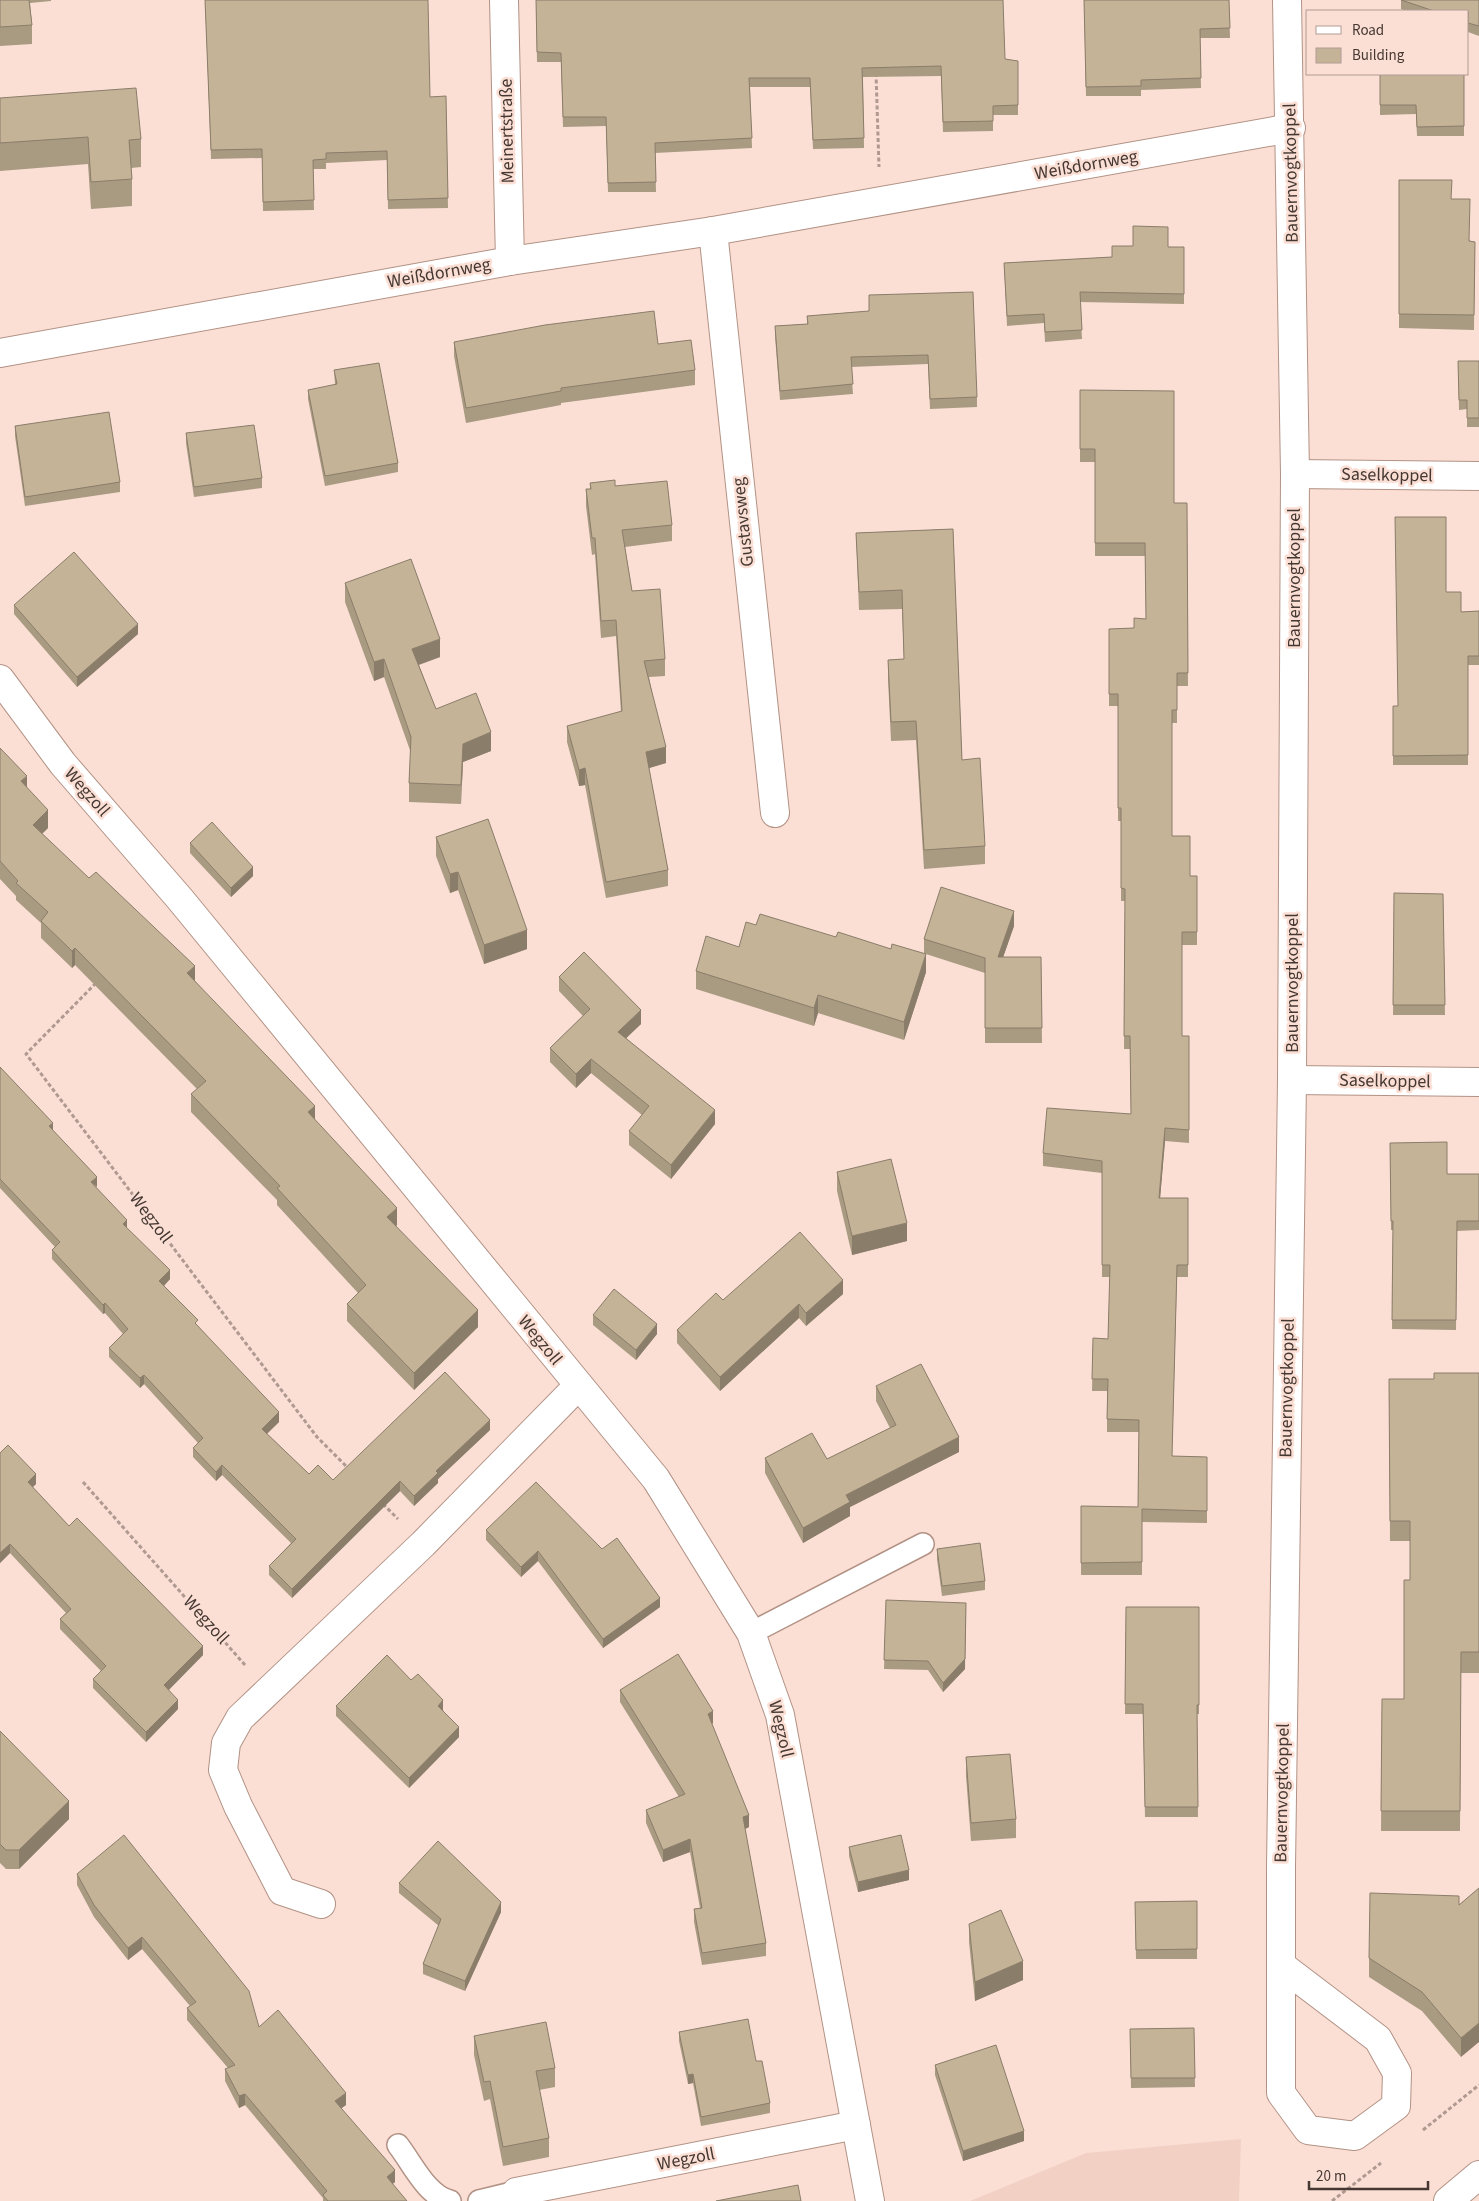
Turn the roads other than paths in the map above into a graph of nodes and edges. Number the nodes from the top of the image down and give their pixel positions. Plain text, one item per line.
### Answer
1 (504, 0) edge
2 (1287, 0) edge
3 (1291, 128) junction
4 (713, 231) junction
5 (510, 261) junction
6 (0, 353) edge
7 (1295, 474) junction
8 (1479, 476) edge
9 (0, 679) edge
10 (775, 813) dead end
11 (1292, 1080) junction
12 (1479, 1082) edge
13 (578, 1386) junction
14 (923, 1544) dead end
15 (751, 1633) junction
16 (321, 1904) dead end
17 (1282, 1966) junction
18 (856, 2125) junction
19 (398, 2145) dead end
20 (1479, 2175) edge
21 (516, 2192) joint
22 (450, 2201) edge
23 (479, 2201) edge
24 (870, 2201) edge
25 (1448, 2201) edge

1 - 5 street, Meinertstraße
2 - 3 street, Bauernvogtkoppel
3 - 4 street, Weißdornweg
3 - 7 street, Bauernvogtkoppel
4 - 5 street, Weißdornweg
4 - 10 street, Gustavsweg
5 - 6 street, Weißdornweg
7 - 8 street, Saselkoppel
7 - 11 street, Bauernvogtkoppel
9 - 13 street, Wegzoll
11 - 12 street, Saselkoppel
11 - 17 street, Bauernvogtkoppel
13 - 15 street, Wegzoll
13 - 16 street
14 - 15 lane
15 - 18 street, Wegzoll
17 - 17 street, Bauernvogtkoppel
18 - 21 street, Wegzoll
18 - 24 street, Wegzoll
19 - 22 lane
20 - 25 street
21 - 23 lane

